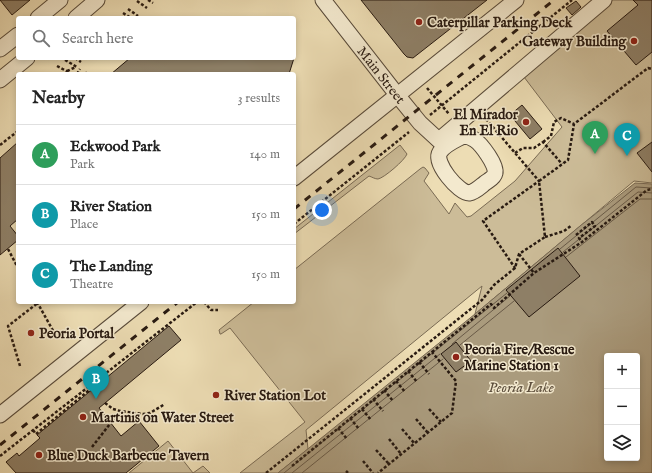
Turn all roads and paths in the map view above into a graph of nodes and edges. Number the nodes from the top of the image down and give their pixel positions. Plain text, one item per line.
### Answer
1 (60, 0) edge
2 (97, 0) edge
3 (148, 0) edge
4 (323, 0) edge
5 (516, 0) edge
6 (572, 0) edge
7 (604, 0) edge
8 (137, 1) dead end
9 (153, 3) dead end
10 (147, 8) dead end
11 (128, 9) dead end
12 (123, 13) dead end
13 (40, 16) edge
14 (78, 16) edge
15 (128, 16) edge
16 (138, 16) dead end
17 (16, 37) edge
18 (0, 49) edge
19 (0, 54) edge
20 (24, 60) edge
21 (65, 60) dead end
22 (78, 60) edge
23 (81, 62) dead end
24 (57, 66) dead end
25 (80, 68) dead end
26 (651, 68) edge
27 (13, 69) junction
28 (67, 71) joint
29 (78, 72) edge
30 (0, 80) edge
31 (398, 96) junction
32 (436, 109) dead end
33 (574, 124) junction
34 (16, 133) edge
35 (407, 133) dead end
36 (543, 142) junction
37 (0, 145) edge
38 (515, 153) dead end
39 (562, 164) junction
40 (296, 176) edge
41 (539, 181) junction
42 (652, 190) edge
43 (296, 222) edge
44 (572, 225) dead end
45 (576, 235) dead end
46 (545, 237) junction
47 (582, 242) junction
48 (8, 249) dead end
49 (519, 254) junction
50 (16, 264) edge
51 (516, 268) junction
52 (534, 273) junction
53 (36, 304) edge
54 (39, 304) edge
55 (139, 304) edge
56 (194, 304) edge
57 (206, 304) edge
58 (218, 310) dead end
59 (56, 336) dead end
60 (432, 352) junction
61 (419, 362) junction
62 (20, 366) dead end
63 (408, 371) junction
64 (429, 374) dead end
65 (396, 381) junction
66 (417, 382) dead end
67 (93, 387) dead end
68 (384, 390) junction
69 (405, 392) dead end
70 (373, 400) junction
71 (393, 401) dead end
72 (105, 403) dead end
73 (165, 404) dead end
74 (429, 408) dead end
75 (362, 409) junction
76 (120, 411) junction
77 (383, 411) dead end
78 (55, 413) junction
79 (0, 415) edge
80 (58, 417) junction
81 (350, 418) junction
82 (416, 419) dead end
83 (371, 420) dead end
84 (441, 422) junction
85 (338, 428) junction
86 (359, 429) dead end
87 (402, 429) dead end
88 (33, 430) junction
89 (428, 433) junction
90 (347, 439) dead end
91 (389, 439) dead end
92 (415, 444) junction
93 (92, 447) dead end
94 (376, 450) dead end
95 (401, 454) junction
96 (0, 456) edge
97 (363, 461) dead end
98 (389, 464) junction
99 (292, 466) dead end
100 (266, 473) edge
101 (373, 473) edge
102 (378, 473) edge

1 - 13 street
2 - 14 street
3 - 9 path
4 - 31 street, Main Street
5 - 31 street
6 - 32 path
7 - 31 street, Main Street
8 - 10 path
11 - 16 path
12 - 15 path
17 - 18 street
19 - 27 street
20 - 27 street
21 - 28 path
22 - 23 path
24 - 28 path
25 - 29 path
26 - 33 path
27 - 30 street
31 - 40 street
33 - 36 path
33 - 39 path
34 - 37 path
35 - 43 path
36 - 38 path
36 - 39 path
39 - 41 path
41 - 46 path
41 - 51 path
42 - 47 path
44 - 46 path
45 - 47 path
46 - 49 path
47 - 52 path
48 - 50 path
49 - 51 path
49 - 52 path
51 - 100 path
52 - 60 path
53 - 62 path
54 - 59 path
55 - 79 street
56 - 78 path
57 - 58 path
60 - 61 path
60 - 84 path
61 - 63 path
61 - 64 path
63 - 65 path
63 - 66 path
65 - 68 path
65 - 69 path
67 - 80 path
68 - 70 path
68 - 71 path
70 - 75 path
70 - 77 path
72 - 76 path
73 - 76 path
74 - 84 path
75 - 81 path
75 - 83 path
76 - 93 path
78 - 80 path
78 - 88 path
80 - 88 path
81 - 85 path
81 - 86 path
82 - 89 path
84 - 89 path
85 - 90 path
85 - 99 path
87 - 92 path
88 - 96 path
89 - 92 path
91 - 95 path
92 - 95 path
94 - 98 path
95 - 98 path
97 - 101 path
98 - 102 path

